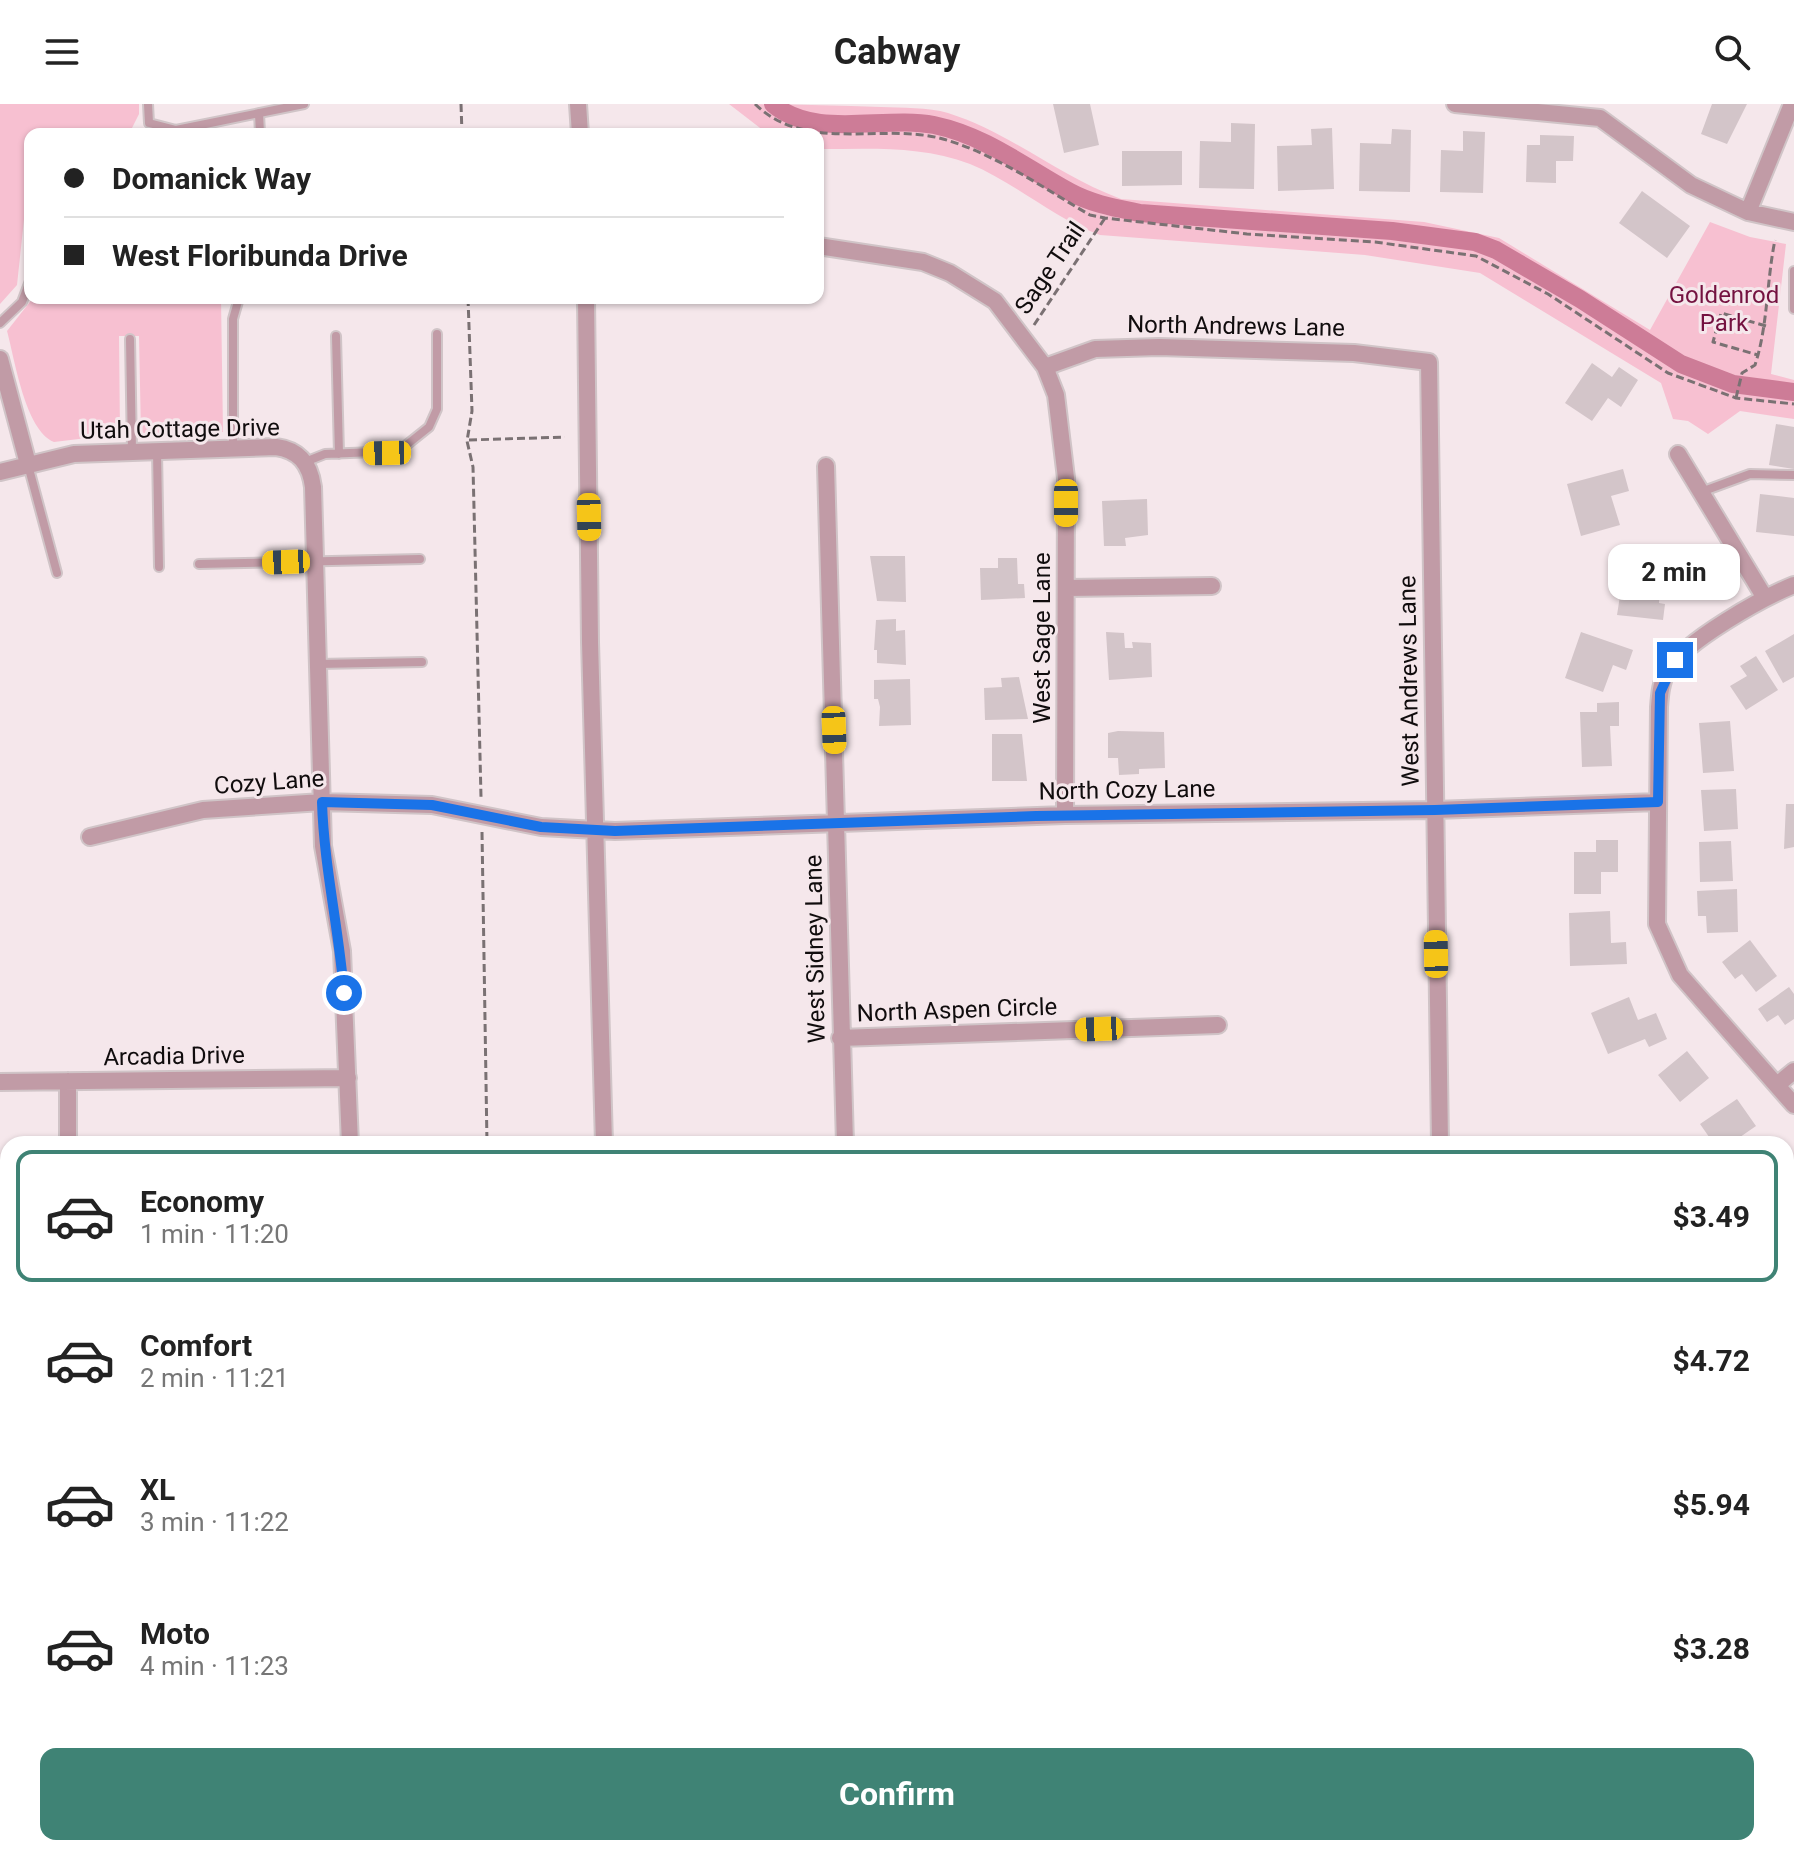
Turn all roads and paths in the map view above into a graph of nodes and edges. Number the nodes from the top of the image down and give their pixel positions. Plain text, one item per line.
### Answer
1 (148, 104) edge
2 (304, 104) edge
3 (461, 104) edge
4 (578, 104) edge
5 (755, 104) edge
6 (1455, 104) edge
7 (1792, 104) edge
8 (259, 113) junction
9 (162, 128) edge
10 (178, 128) edge
11 (260, 128) edge
12 (462, 128) edge
13 (580, 128) edge
14 (800, 128) edge
15 (824, 132) edge
16 (1748, 212) junction
17 (1105, 218) junction
18 (1794, 222) edge
19 (1775, 240) dead end
20 (824, 247) edge
21 (1794, 271) edge
22 (24, 297) edge
23 (237, 304) edge
24 (468, 304) edge
25 (586, 304) edge
26 (1794, 309) edge
27 (0, 323) edge
28 (1766, 326) junction
29 (437, 334) dead end
30 (336, 336) dead end
31 (1024, 337) junction
32 (130, 339) dead end
33 (1758, 355) junction
34 (0, 359) edge
35 (1429, 362) joint
36 (1045, 367) junction
37 (1736, 398) junction
38 (1794, 404) edge
39 (565, 437) dead end
40 (467, 441) junction
41 (233, 448) junction
42 (157, 450) junction
43 (132, 451) junction
44 (339, 454) junction
45 (1678, 454) dead end
46 (305, 462) junction
47 (28, 464) junction
48 (826, 466) dead end
49 (0, 472) edge
50 (1794, 475) edge
51 (1700, 492) junction
52 (420, 559) dead end
53 (315, 562) junction
54 (199, 564) dead end
55 (159, 567) dead end
56 (57, 573) dead end
57 (1794, 585) edge
58 (1212, 586) dead end
59 (1067, 588) junction
60 (1765, 598) junction
61 (422, 662) dead end
62 (317, 664) junction
63 (322, 802) junction
64 (1658, 802) junction
65 (1435, 810) junction
66 (481, 815) junction
67 (1065, 815) junction
68 (837, 821) junction
69 (596, 830) junction
70 (90, 837) dead end
71 (1218, 1025) dead end
72 (840, 1038) junction
73 (1794, 1071) edge
74 (348, 1078) junction
75 (68, 1081) junction
76 (0, 1082) edge
77 (1777, 1085) junction
78 (1794, 1105) edge
79 (68, 1136) edge
80 (350, 1136) edge
81 (487, 1136) edge
82 (604, 1136) edge
83 (845, 1136) edge
84 (1440, 1136) edge

1 - 9 lane
2 - 8 lane
3 - 12 path
4 - 13 street
5 - 14 path
6 - 16 street
7 - 16 street
8 - 10 lane
8 - 11 lane
15 - 17 path
16 - 18 street
17 - 31 path, Sage Trail
17 - 37 path
19 - 28 path
20 - 31 street, West Sage Lane
21 - 26 lane
22 - 27 lane
23 - 41 lane
24 - 40 path
25 - 69 street
28 - 33 path
28 - 33 path
29 - 44 lane
30 - 44 lane
31 - 36 street, West Sage Lane
32 - 43 lane
33 - 37 path
34 - 47 street
35 - 36 street, North Andrews Lane
35 - 65 street, West Andrews Lane
36 - 59 street, West Sage Lane
37 - 38 path
39 - 40 path
40 - 66 path
41 - 42 street, Utah Cottage Drive
41 - 46 street, Utah Cottage Drive
42 - 43 street, Utah Cottage Drive
42 - 55 lane
43 - 47 street, Utah Cottage Drive
44 - 46 lane
45 - 51 street
46 - 53 street, Utah Cottage Drive
47 - 49 street, Utah Cottage Drive
47 - 56 lane
48 - 68 street, West Sidney Lane
50 - 51 lane
51 - 60 street
52 - 53 lane
53 - 54 lane
53 - 62 street, Utah Cottage Drive
57 - 60 street
58 - 59 street
59 - 67 street, West Sage Lane
60 - 64 street
61 - 62 lane
62 - 63 street, Utah Cottage Drive
63 - 66 street, Cozy Lane
63 - 70 street, Cozy Lane
63 - 74 street, Utah Cottage Drive
64 - 65 street, North Cozy Lane
64 - 77 street
65 - 67 street, North Cozy Lane
65 - 84 street, West Andrews Lane
66 - 69 street, Cozy Lane
66 - 81 path
67 - 68 street, North Cozy Lane
68 - 69 street, North Cozy Lane
68 - 72 street, West Sidney Lane
69 - 82 street
71 - 72 street, North Aspen Circle
72 - 83 street, West Sidney Lane
73 - 77 street
74 - 75 street, Arcadia Drive
74 - 80 street, Utah Cottage Drive
75 - 76 street, Arcadia Drive
75 - 79 street
77 - 78 street

